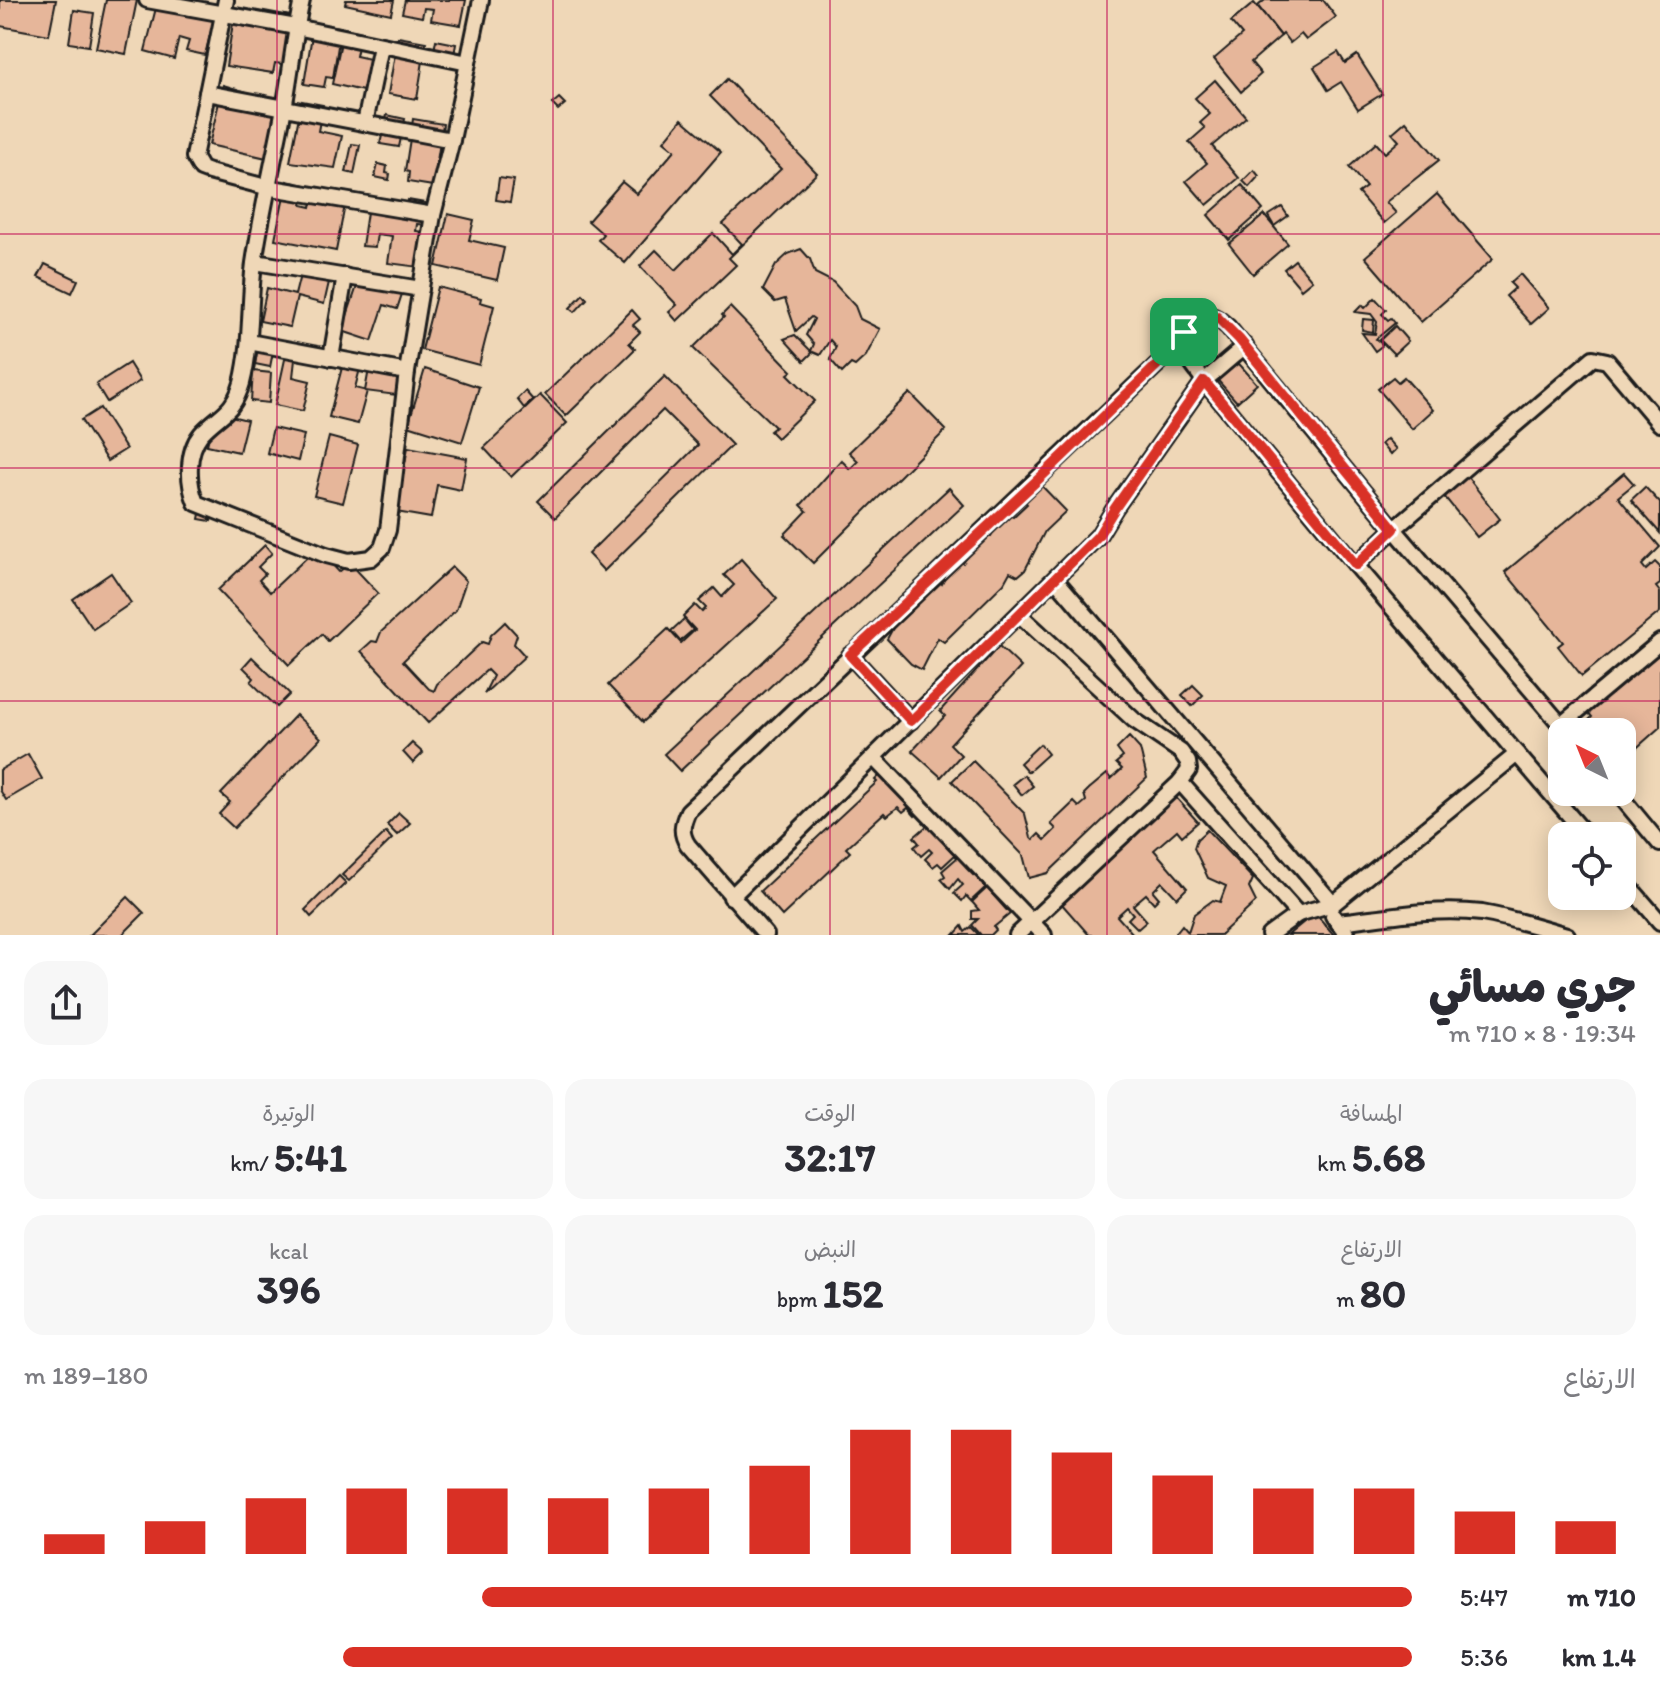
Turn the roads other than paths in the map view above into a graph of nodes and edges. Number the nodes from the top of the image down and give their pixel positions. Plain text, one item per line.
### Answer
1 (147, 0) edge
2 (302, 0) edge
3 (481, 0) edge
4 (225, 7) edge
5 (296, 27) junction
6 (381, 46) junction
7 (468, 63) junction
8 (207, 93) junction
9 (284, 107) junction
10 (365, 123) junction
11 (452, 140) junction
12 (266, 187) junction
13 (433, 215) junction
14 (255, 262) junction
15 (345, 276) junction
16 (421, 289) junction
17 (1182, 341) junction
18 (249, 342) junction
19 (1245, 346) junction
20 (331, 358) junction
21 (407, 372) junction
22 (1204, 381) junction
23 (1660, 424) edge
24 (1394, 529) junction
25 (1356, 565) junction
26 (1056, 580) junction
27 (1020, 615) junction
28 (1660, 642) edge
29 (850, 655) junction
30 (1555, 718) edge
31 (1576, 718) edge
32 (911, 721) junction
33 (1517, 754) junction
34 (874, 758) junction
35 (1180, 782) junction
36 (1629, 806) edge
37 (1575, 822) edge
38 (1660, 844) edge
39 (1636, 894) edge
40 (731, 897) junction
41 (1329, 905) junction
42 (1298, 914) junction
43 (1031, 922) junction
44 (1338, 922) junction
45 (1660, 922) edge
46 (766, 935) edge
47 (1017, 935) edge
48 (1044, 935) edge
49 (1269, 935) edge
50 (1348, 935) edge
51 (1567, 935) edge

1 - 4 street
2 - 5 street
3 - 7 street
4 - 5 street
4 - 8 street
5 - 6 street
5 - 9 street
6 - 7 street
6 - 10 street
7 - 11 street
8 - 9 street
8 - 12 street
9 - 10 street
9 - 12 street
10 - 11 street
11 - 13 street
12 - 13 street
12 - 14 street
13 - 16 street
14 - 15 street
14 - 18 street
15 - 16 street
15 - 20 street
16 - 21 street
17 - 19 street
17 - 22 street
17 - 29 street
18 - 20 street
18 - 21 street
19 - 22 street
19 - 24 street
20 - 21 street
22 - 25 street
22 - 26 street
23 - 24 street
24 - 25 street
24 - 30 street
25 - 33 street
26 - 27 street
26 - 41 street
27 - 32 street
27 - 35 street
28 - 31 street
29 - 32 street
29 - 40 street
32 - 34 street
33 - 37 street
33 - 41 street
34 - 40 street
34 - 43 street
35 - 42 street
35 - 43 street
36 - 38 street
39 - 45 street
40 - 46 street
41 - 42 street
41 - 44 street
42 - 49 street
43 - 47 street
43 - 48 street
44 - 50 street
44 - 51 street

